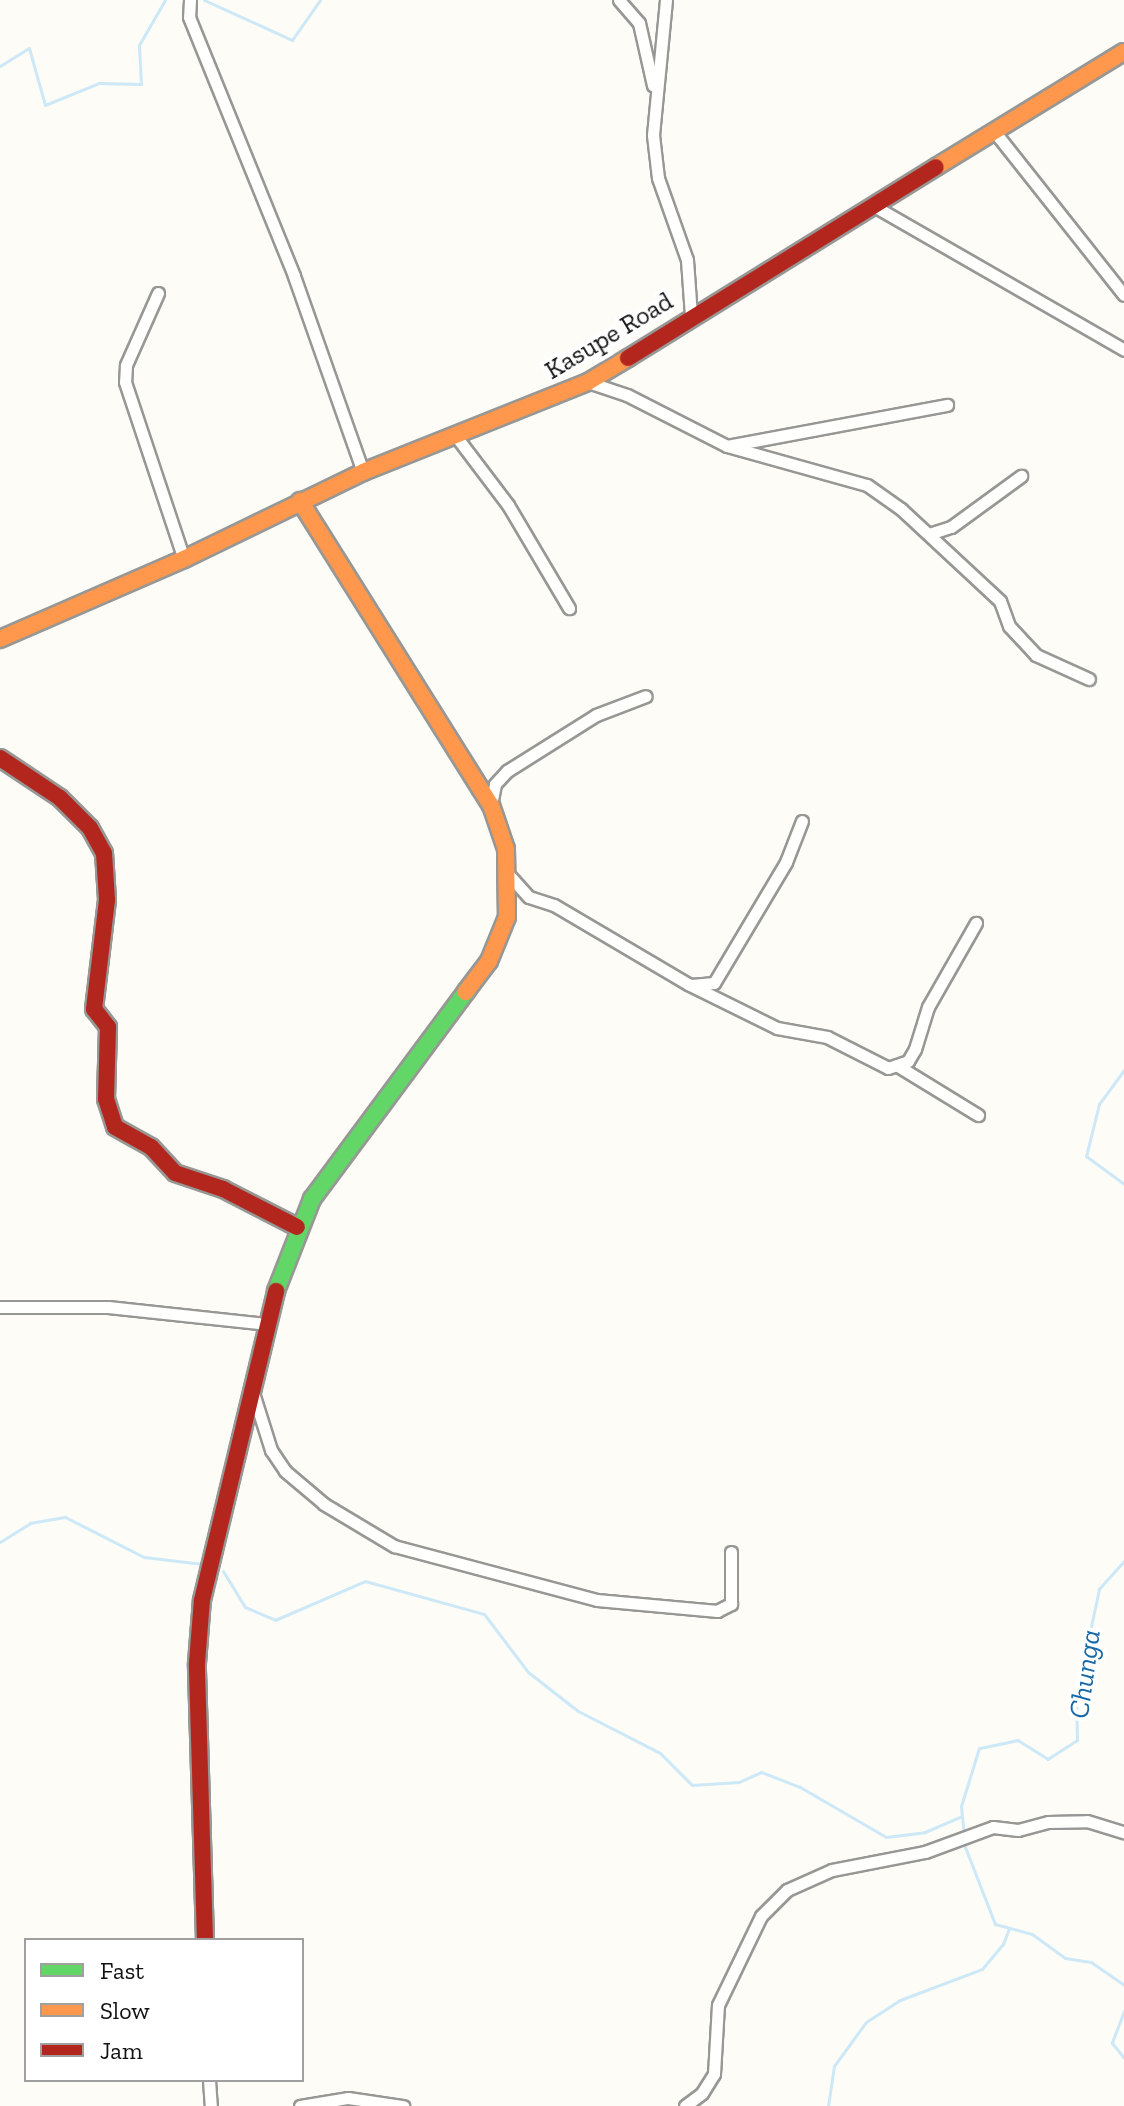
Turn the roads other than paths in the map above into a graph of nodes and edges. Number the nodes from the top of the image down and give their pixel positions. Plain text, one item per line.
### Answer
1 (190, 0) edge
2 (619, 0) edge
3 (666, 0) edge
4 (1124, 52) edge
5 (654, 102) junction
6 (994, 131) junction
7 (874, 206) junction
8 (158, 293) dead end
9 (1124, 295) edge
10 (691, 316) junction
11 (1124, 350) edge
12 (588, 382) junction
13 (947, 405) dead end
14 (455, 435) junction
15 (727, 446) junction
16 (363, 472) junction
17 (1021, 476) dead end
18 (300, 501) junction
19 (929, 534) junction
20 (184, 559) junction
21 (569, 608) dead end
22 (0, 639) edge
23 (1089, 679) dead end
24 (646, 696) dead end
25 (0, 758) edge
26 (491, 805) junction
27 (802, 821) dead end
28 (508, 874) junction
29 (976, 923) dead end
30 (690, 985) junction
31 (898, 1066) junction
32 (978, 1115) dead end
33 (297, 1227) junction
34 (0, 1307) edge
35 (268, 1324) junction
36 (252, 1383) junction
37 (731, 1552) dead end
38 (1118, 1824) edge
39 (1124, 1832) edge
40 (205, 1938) edge
41 (209, 2082) edge
42 (211, 2106) edge
43 (300, 2106) edge
44 (403, 2106) edge
45 (685, 2106) edge

1 - 16 street
2 - 5 street
3 - 5 street
4 - 6 street, Kasupe Road
5 - 10 street
6 - 7 street, Kasupe Road
6 - 9 street
7 - 10 street, Kasupe Road
7 - 11 street
8 - 20 street
10 - 12 street, Kasupe Road
12 - 14 street, Kasupe Road
12 - 15 street
13 - 15 street
14 - 16 street, Kasupe Road
14 - 21 street
15 - 19 street
16 - 18 street, Kasupe Road
17 - 19 street
18 - 20 street, Kasupe Road
18 - 26 street
19 - 23 street
20 - 22 street, Kasupe Road
24 - 26 street
25 - 33 street
26 - 28 street
27 - 30 street
28 - 30 street
28 - 33 street
29 - 31 street
30 - 31 street
31 - 32 street
33 - 35 street
34 - 35 street
35 - 36 street
36 - 37 street
36 - 40 street
38 - 39 street
38 - 45 street
41 - 42 street
43 - 44 street

